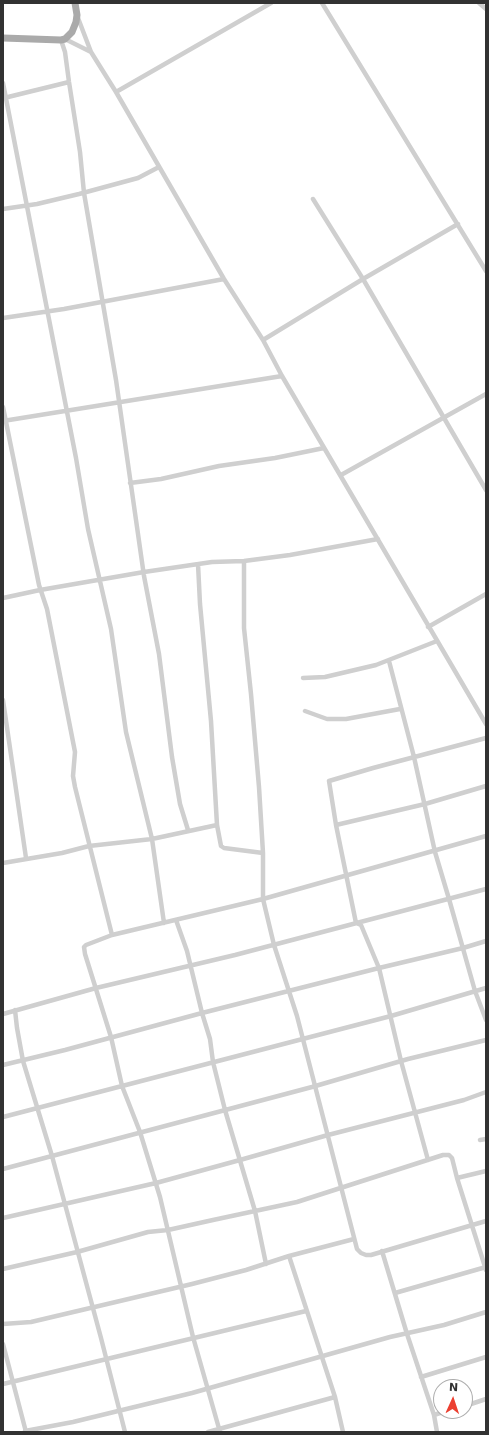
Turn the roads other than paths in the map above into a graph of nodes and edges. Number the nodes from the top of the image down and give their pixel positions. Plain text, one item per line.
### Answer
1 (74, 3) edge
2 (271, 3) edge
3 (322, 3) edge
4 (479, 3) edge
5 (486, 10) edge
6 (77, 15) junction
7 (3, 38) edge
8 (63, 39) junction
9 (91, 52) junction
10 (69, 82) junction
11 (3, 83) edge
12 (116, 92) junction
13 (4, 98) edge
14 (159, 167) junction
15 (84, 193) junction
16 (313, 199) dead end
17 (26, 205) junction
18 (3, 209) edge
19 (458, 224) junction
20 (486, 271) edge
21 (224, 279) junction
22 (363, 279) junction
23 (102, 301) junction
24 (47, 311) junction
25 (3, 318) edge
26 (263, 340) junction
27 (282, 376) junction
28 (486, 394) edge
29 (119, 401) junction
30 (3, 407) edge
31 (67, 411) junction
32 (443, 417) junction
33 (4, 420) edge
34 (324, 448) junction
35 (341, 475) junction
36 (130, 483) junction
37 (486, 490) edge
38 (378, 539) junction
39 (244, 560) junction
40 (198, 564) junction
41 (144, 572) junction
42 (99, 580) junction
43 (40, 590) junction
44 (486, 594) edge
45 (3, 598) edge
46 (428, 627) junction
47 (437, 641) junction
48 (389, 661) junction
49 (303, 678) dead end
50 (3, 700) edge
51 (400, 709) junction
52 (305, 711) dead end
53 (486, 724) edge
54 (486, 738) edge
55 (414, 757) junction
56 (486, 786) edge
57 (425, 804) junction
58 (216, 825) junction
59 (336, 825) junction
60 (188, 830) junction
61 (486, 836) edge
62 (152, 839) junction
63 (88, 846) junction
64 (435, 852) junction
65 (263, 853) junction
66 (26, 858) junction
67 (3, 863) edge
68 (347, 876) junction
69 (486, 889) edge
70 (449, 899) junction
71 (264, 900) junction
72 (176, 920) junction
73 (356, 923) junction
74 (164, 924) junction
75 (112, 935) junction
76 (486, 941) edge
77 (274, 945) junction
78 (463, 948) junction
79 (190, 966) junction
80 (379, 968) junction
81 (96, 988) junction
82 (486, 988) edge
83 (289, 991) junction
84 (475, 991) junction
85 (15, 1010) junction
86 (202, 1013) junction
87 (3, 1014) edge
88 (390, 1016) junction
89 (486, 1020) edge
90 (110, 1037) junction
91 (303, 1039) junction
92 (486, 1040) edge
93 (23, 1061) junction
94 (401, 1061) junction
95 (213, 1062) junction
96 (3, 1065) edge
97 (122, 1086) junction
98 (315, 1086) junction
99 (486, 1092) edge
100 (37, 1108) junction
101 (225, 1110) junction
102 (415, 1112) junction
103 (3, 1117) edge
104 (140, 1132) junction
105 (328, 1135) junction
106 (486, 1139) edge
107 (480, 1140) dead end
108 (52, 1156) junction
109 (240, 1160) junction
110 (428, 1160) junction
111 (3, 1169) edge
112 (486, 1171) edge
113 (457, 1178) junction
114 (156, 1183) junction
115 (342, 1188) junction
116 (64, 1204) junction
117 (255, 1211) junction
118 (3, 1218) edge
119 (486, 1221) edge
120 (471, 1224) junction
121 (168, 1230) junction
122 (354, 1239) junction
123 (382, 1251) junction
124 (77, 1252) junction
125 (289, 1256) junction
126 (266, 1264) junction
127 (486, 1268) edge
128 (3, 1269) edge
129 (181, 1287) junction
130 (395, 1293) junction
131 (92, 1308) junction
132 (306, 1311) junction
133 (486, 1312) edge
134 (3, 1324) edge
135 (407, 1334) junction
136 (194, 1337) junction
137 (3, 1344) edge
138 (322, 1357) junction
139 (486, 1357) edge
140 (107, 1359) junction
141 (421, 1377) junction
142 (12, 1382) junction
143 (3, 1384) edge
144 (208, 1389) junction
145 (335, 1397) junction
146 (486, 1399) edge
147 (473, 1403) edge
148 (119, 1410) junction
149 (433, 1412) edge
150 (435, 1419) edge
151 (220, 1430) edge
152 (25, 1431) edge
153 (125, 1432) edge
154 (208, 1432) edge
155 (344, 1432) edge
156 (437, 1432) edge

1 - 6 main road
2 - 12 street
3 - 19 street
4 - 5 street
6 - 8 main road
6 - 9 street
7 - 8 main road
8 - 9 street
8 - 10 street
9 - 12 street
10 - 13 street
10 - 15 street
11 - 13 street
12 - 14 street
13 - 17 street
14 - 15 street
14 - 21 street
15 - 17 street
15 - 23 street
16 - 22 street
17 - 18 street
17 - 24 street
19 - 20 street
19 - 22 street
21 - 23 street
21 - 26 street
22 - 26 street
22 - 32 street
23 - 24 street
23 - 29 street
24 - 25 street
24 - 31 street
26 - 27 street
27 - 29 street
27 - 34 street
28 - 32 street
29 - 31 street
29 - 36 street
30 - 33 street
31 - 33 street
31 - 42 street
32 - 35 street
32 - 37 street
33 - 43 street
34 - 35 street
34 - 36 street
35 - 38 street
36 - 41 street
38 - 39 street
38 - 46 street
39 - 40 street
39 - 65 street
40 - 41 street
40 - 58 street
41 - 42 street
41 - 60 street
42 - 43 street
42 - 62 street
43 - 45 street
43 - 63 street
44 - 46 street
46 - 47 street
47 - 48 street
47 - 53 street
48 - 49 street
48 - 51 street
50 - 66 street
51 - 52 street
51 - 55 street
54 - 55 street
55 - 57 street
55 - 59 street
56 - 57 street
57 - 59 street
57 - 64 street
58 - 60 street
58 - 65 street
59 - 68 street
60 - 62 street
61 - 64 street
62 - 63 street
62 - 74 street
63 - 66 street
63 - 75 street
64 - 68 street
64 - 70 street
65 - 71 street
66 - 67 street
68 - 71 street
68 - 73 street
69 - 70 street
70 - 73 street
70 - 78 street
71 - 72 street
71 - 77 street
72 - 74 street
72 - 79 street
73 - 77 street
73 - 80 street
74 - 75 street
75 - 81 street
76 - 78 street
77 - 79 street
77 - 83 street
78 - 80 street
78 - 84 street
79 - 81 street
79 - 86 street
80 - 83 street
80 - 88 street
81 - 85 street
81 - 90 street
82 - 84 street
83 - 86 street
83 - 91 street
84 - 88 street
84 - 89 street
85 - 87 street
85 - 93 street
86 - 90 street
86 - 95 street
88 - 91 street
88 - 94 street
90 - 93 street
90 - 97 street
91 - 95 street
91 - 98 street
92 - 94 street
93 - 96 street
93 - 100 street
94 - 98 street
94 - 102 street
95 - 97 street
95 - 101 street
97 - 100 street
97 - 104 street
98 - 101 street
98 - 105 street
99 - 102 street
100 - 103 street
100 - 108 street
101 - 104 street
101 - 109 street
102 - 105 street
102 - 110 street
104 - 108 street
104 - 114 street
105 - 109 street
105 - 115 street
106 - 107 street
108 - 111 street
108 - 116 street
109 - 114 street
109 - 117 street
110 - 113 street
110 - 115 street
112 - 113 street
113 - 120 street
114 - 116 street
114 - 121 street
115 - 117 street
115 - 122 street
116 - 118 street
116 - 124 street
117 - 121 street
117 - 126 street
119 - 120 street
120 - 123 street
120 - 127 street
121 - 124 street
121 - 129 street
122 - 123 street
122 - 125 street
123 - 130 street
124 - 128 street
124 - 131 street
125 - 126 street
125 - 132 street
126 - 129 street
127 - 130 street
129 - 131 street
129 - 136 street
130 - 135 street
131 - 134 street
131 - 140 street
132 - 136 street
132 - 138 street
133 - 135 street
135 - 138 street
135 - 141 street
136 - 140 street
136 - 144 street
137 - 142 street
138 - 144 street
138 - 145 street
139 - 141 street
140 - 142 street
140 - 148 street
141 - 149 street
142 - 143 street
142 - 152 street
144 - 148 street
144 - 151 street
145 - 151 street
145 - 155 street
146 - 147 street
148 - 152 street
148 - 153 street
150 - 156 street
151 - 154 street

